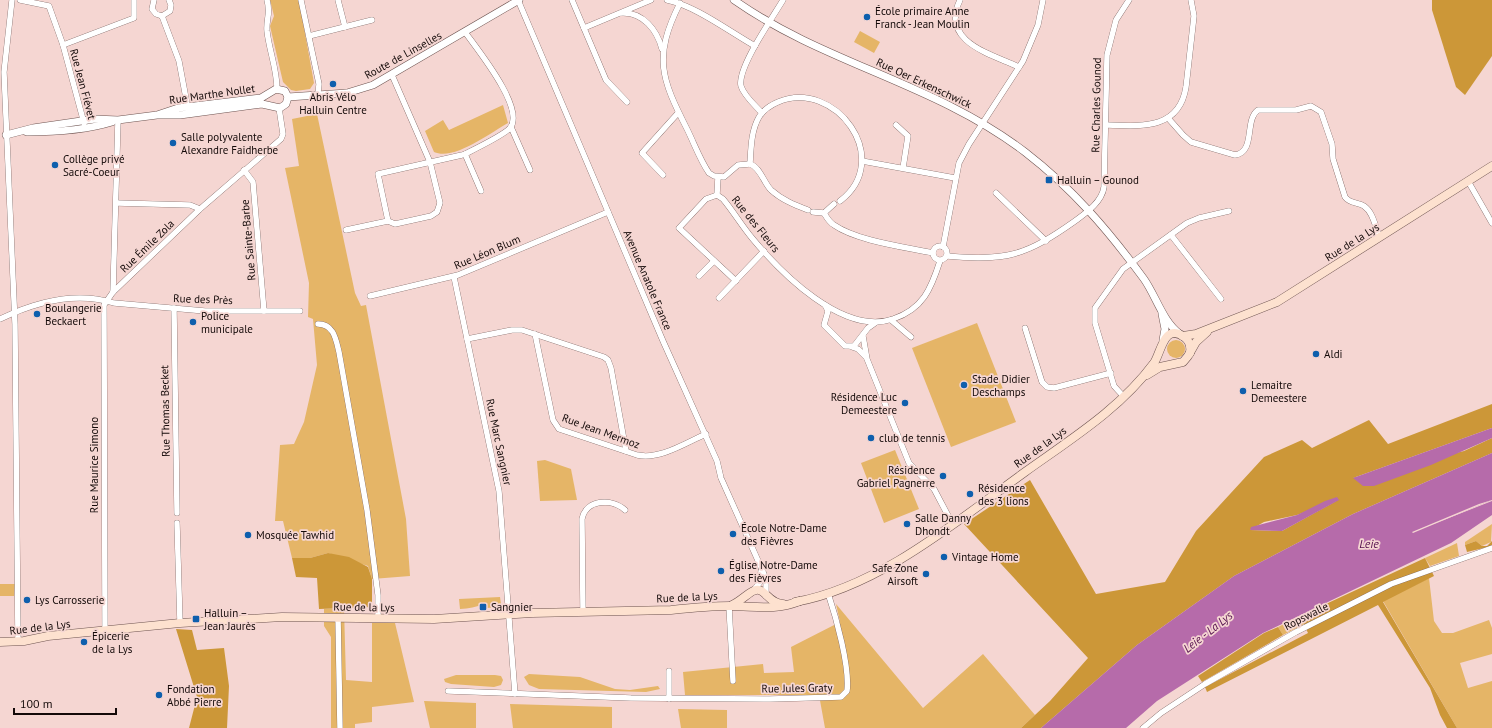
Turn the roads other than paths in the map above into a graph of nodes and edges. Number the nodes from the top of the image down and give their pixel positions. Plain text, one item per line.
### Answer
1 (12, 0) edge
2 (20, 0) edge
3 (134, 0) edge
4 (154, 0) edge
5 (169, 0) edge
6 (266, 0) edge
7 (301, 0) edge
8 (338, 0) edge
9 (518, 0) edge
10 (572, 0) edge
11 (651, 0) edge
12 (667, 0) edge
13 (734, 0) edge
14 (783, 0) edge
15 (960, 0) edge
16 (1043, 0) edge
17 (1130, 0) edge
18 (1191, 0) edge
19 (680, 3) junction
20 (620, 13) junction
21 (162, 16) junction
22 (372, 20) dead end
23 (769, 23) junction
24 (345, 28) junction
25 (584, 28) junction
26 (465, 32) junction
27 (309, 36) junction
28 (63, 45) junction
29 (755, 46) junction
30 (662, 54) junction
31 (2, 64) edge
32 (1019, 68) junction
33 (392, 76) junction
34 (277, 89) junction
35 (270, 93) junction
36 (318, 95) junction
37 (288, 98) junction
38 (627, 102) dead end
39 (275, 107) junction
40 (188, 110) junction
41 (678, 113) junction
42 (762, 113) junction
43 (1168, 118) junction
44 (118, 120) junction
45 (983, 123) junction
46 (84, 124) junction
47 (896, 125) dead end
48 (1106, 125) junction
49 (511, 127) junction
50 (3, 135) edge
51 (465, 154) junction
52 (862, 161) junction
53 (430, 162) junction
54 (750, 164) junction
55 (1492, 166) edge
56 (902, 168) junction
57 (244, 170) junction
58 (530, 170) dead end
59 (663, 175) dead end
60 (718, 177) junction
61 (955, 178) junction
62 (1468, 181) junction
63 (481, 191) dead end
64 (996, 193) dead end
65 (717, 195) junction
66 (840, 200) dead end
67 (116, 203) junction
68 (834, 204) dead end
69 (200, 209) junction
70 (1089, 210) junction
71 (1229, 211) dead end
72 (608, 212) junction
73 (824, 213) junction
74 (388, 221) junction
75 (1492, 223) edge
76 (346, 230) dead end
77 (1171, 235) junction
78 (1380, 237) junction
79 (1046, 241) junction
80 (943, 247) junction
81 (764, 251) junction
82 (933, 252) junction
83 (947, 256) junction
84 (714, 260) junction
85 (940, 261) junction
86 (1132, 263) junction
87 (699, 276) dead end
88 (454, 277) junction
89 (736, 281) junction
90 (113, 292) junction
91 (370, 296) dead end
92 (719, 298) dead end
93 (1221, 299) dead end
94 (106, 300) junction
95 (824, 303) junction
96 (1160, 306) junction
97 (174, 308) junction
98 (300, 310) dead end
99 (264, 311) junction
100 (839, 312) junction
101 (14, 313) junction
102 (826, 318) junction
103 (0, 319) edge
104 (891, 320) junction
105 (859, 321) junction
106 (880, 322) junction
107 (318, 324) dead end
108 (1217, 325) junction
109 (1025, 328) dead end
110 (535, 334) junction
111 (863, 335) junction
112 (1181, 335) junction
113 (911, 337) dead end
114 (467, 339) junction
115 (1162, 344) junction
116 (852, 347) junction
117 (1190, 353) junction
118 (867, 359) junction
119 (1175, 364) junction
120 (1111, 373) junction
121 (1139, 380) junction
122 (1124, 397) junction
123 (706, 434) junction
124 (626, 451) junction
125 (625, 510) dead end
126 (177, 513) dead end
127 (178, 523) dead end
128 (953, 525) junction
129 (1492, 548) edge
130 (760, 567) junction
131 (752, 592) junction
132 (828, 593) junction
133 (766, 596) junction
134 (800, 601) junction
135 (729, 606) junction
136 (757, 608) junction
137 (583, 612) junction
138 (509, 614) junction
139 (338, 617) junction
140 (378, 618) junction
141 (180, 623) junction
142 (105, 631) junction
143 (0, 642) edge
144 (18, 642) junction
145 (669, 671) dead end
146 (733, 681) dead end
147 (448, 691) dead end
148 (515, 694) junction
149 (668, 699) junction
150 (340, 728) edge
151 (1143, 728) edge

1 - 31 street
2 - 28 street, Rue Jean Fiévet
3 - 28 street, Rue Jean Fiévet
4 - 21 street
5 - 21 street
6 - 34 street
7 - 27 street
8 - 24 street
9 - 26 street, Route de Linselles
9 - 72 street, Avenue Anatole France
10 - 25 street
11 - 20 street
12 - 19 street
13 - 23 street, Rue Oer Erkenschwick
14 - 23 street
15 - 32 street
16 - 32 street
17 - 48 street, Rue Charles Gounod
18 - 43 street
19 - 29 street
19 - 30 street
20 - 25 street
20 - 30 street
21 - 40 street
22 - 24 street
23 - 29 street
23 - 45 street, Rue Oer Erkenschwick
24 - 27 street
25 - 38 street
26 - 33 street, Route de Linselles
26 - 49 street
27 - 36 street
28 - 46 street, Rue Jean Fiévet
29 - 42 street
30 - 41 street
31 - 50 street
32 - 45 street
33 - 36 street, Route de Linselles
33 - 53 street
34 - 35 street
34 - 37 street
35 - 39 street
35 - 40 street, Rue Marthe Nollet
36 - 37 street, Route de Linselles
37 - 39 street
39 - 40 street, Rue Marthe Nollet
39 - 57 street, Rue Émile Zola
40 - 44 street, Rue Marthe Nollet
41 - 59 street
41 - 60 street
42 - 52 street
42 - 54 street
43 - 48 street
43 - 78 street
44 - 46 street, Rue Marthe Nollet
44 - 67 street
45 - 61 street
45 - 70 street, Rue Oer Erkenschwick
46 - 50 street, Rue Marthe Nollet
47 - 56 street
48 - 70 street, Rue Charles Gounod
49 - 51 street
49 - 58 street
50 - 101 street
51 - 53 street
51 - 63 street
52 - 56 street
52 - 66 street
53 - 74 street
53 - 74 street
54 - 60 street
54 - 73 street
55 - 62 main road, Rue de la Lys
56 - 61 street
57 - 69 street, Rue Émile Zola
57 - 99 street, Rue Sainte-Barbe
60 - 65 street, Rue des Fleurs
61 - 80 street
62 - 75 street
62 - 78 main road, Rue de la Lys
64 - 79 street
65 - 81 street, Rue des Fleurs
65 - 84 street
67 - 69 street
67 - 90 street
68 - 73 street
69 - 90 street, Rue Émile Zola
70 - 79 street, Rue Charles Gounod
70 - 86 street, Rue Oer Erkenschwick
71 - 77 street
72 - 88 street, Rue Léon Blum
72 - 123 street, Avenue Anatole France
73 - 82 street
74 - 76 street
77 - 86 street
77 - 93 street
78 - 108 main road, Rue de la Lys
79 - 83 street, Rue Charles Gounod
80 - 82 street
80 - 83 street
81 - 89 street
81 - 95 street, Rue des Fleurs
82 - 85 street
83 - 85 street
84 - 87 street
84 - 89 street
85 - 104 street, Rue des Fleurs
86 - 96 street, Rue Oer Erkenschwick
86 - 120 street
88 - 91 street, Rue Léon Blum
88 - 114 street, Rue Marc Sangnier
89 - 92 street
90 - 94 street, Rue Émile Zola
94 - 97 street, Rue des Près
94 - 101 street
94 - 142 street, Rue Maurice Simono
95 - 100 street, Rue des Fleurs
95 - 102 street
96 - 112 street, Rue Oer Erkenschwick
96 - 115 street, Rue Oer Erkenschwick
97 - 99 street, Rue des Près
97 - 126 street, Rue Thomas Becket
98 - 99 street, Rue des Près
100 - 102 street
100 - 105 street, Rue des Fleurs
101 - 103 street
101 - 144 street
102 - 116 street
104 - 106 street, Rue des Fleurs
104 - 113 street
105 - 106 street, Rue des Fleurs
105 - 111 street
106 - 111 street
107 - 140 street
108 - 112 main road, Rue de la Lys
108 - 117 main road, Rue de la Lys
109 - 120 street
110 - 114 street
110 - 124 street, Rue Jean Mermoz
110 - 124 street
111 - 116 street
111 - 118 street
112 - 115 main road
112 - 117 main road
114 - 138 street, Rue Marc Sangnier
115 - 119 main road
115 - 121 main road, Rue de la Lys
116 - 118 street
117 - 119 main road
118 - 128 street
119 - 121 main road, Rue de la Lys
120 - 122 street
121 - 122 main road, Rue de la Lys
122 - 128 main road, Rue de la Lys
123 - 124 street, Rue Jean Mermoz
123 - 130 street, Avenue Anatole France
125 - 137 street
127 - 141 street
128 - 132 main road, Rue de la Lys
129 - 151 street, Ropswalle
130 - 131 street
130 - 133 street, Avenue Anatole France
131 - 133 main road
131 - 135 main road, Rue de la Lys
131 - 136 main road
132 - 134 main road, Rue de la Lys
132 - 149 street, Rue Jules Graty
133 - 134 main road, Rue de la Lys
133 - 136 main road
134 - 136 main road, Rue de la Lys
135 - 136 main road, Rue de la Lys
135 - 137 main road, Rue de la Lys
135 - 146 street
137 - 138 main road, Rue de la Lys
138 - 140 main road, Rue de la Lys
138 - 148 street
139 - 140 main road, Rue de la Lys
139 - 141 main road, Rue de la Lys
139 - 150 street
141 - 142 main road, Rue de la Lys
142 - 144 main road, Rue de la Lys
143 - 144 main road, Rue de la Lys
145 - 149 street
147 - 148 street, Rue Jules Graty
148 - 149 street, Rue Jules Graty

